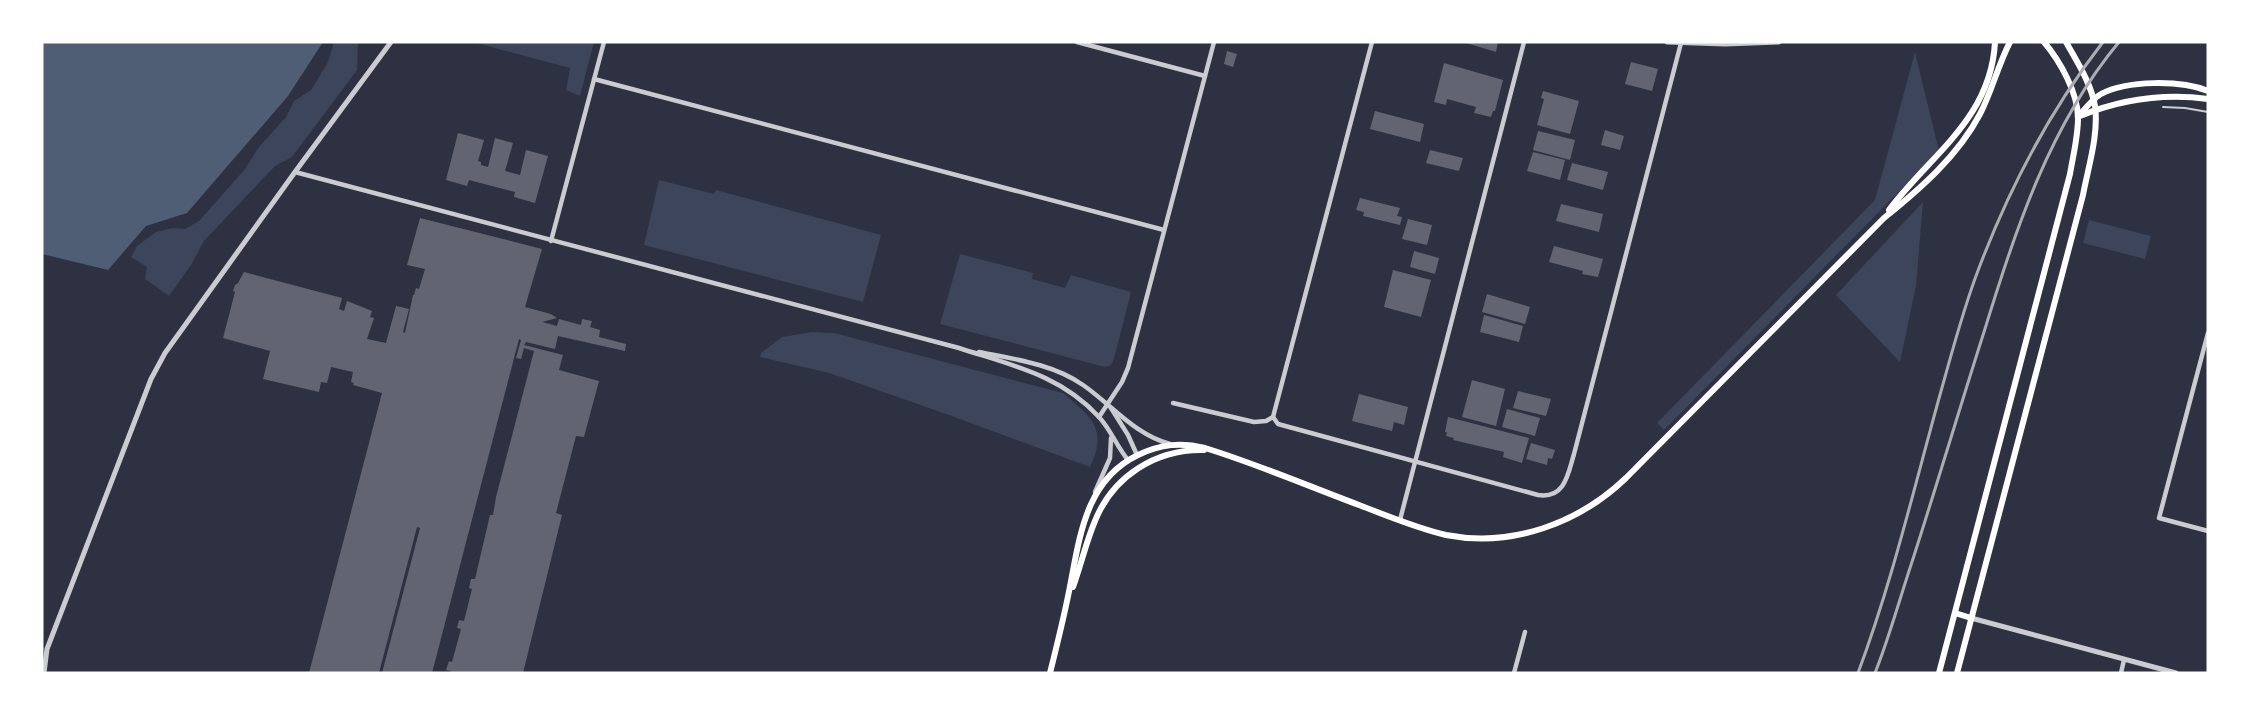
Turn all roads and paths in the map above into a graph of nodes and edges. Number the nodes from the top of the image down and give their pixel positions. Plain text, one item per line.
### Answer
1 (391, 42) edge
2 (604, 42) edge
3 (1077, 42) edge
4 (1214, 42) edge
5 (1372, 42) edge
6 (1524, 42) edge
7 (1667, 42) edge
8 (1779, 42) edge
9 (1995, 42) edge
10 (2010, 42) edge
11 (2044, 42) edge
12 (2066, 42) edge
13 (1681, 43) edge
14 (1205, 76) junction
15 (594, 79) junction
16 (2208, 91) edge
17 (2208, 99) edge
18 (2093, 100) junction
19 (2163, 107) dead end
20 (2095, 110) junction
21 (2208, 112) edge
22 (2078, 117) junction
23 (295, 172) junction
24 (1884, 218) junction
25 (1164, 230) junction
26 (551, 241) junction
27 (2208, 333) edge
28 (959, 348) junction
29 (1173, 403) dead end
30 (1108, 404) junction
31 (1099, 417) junction
32 (1273, 417) junction
33 (1108, 430) junction
34 (1170, 444) junction
35 (1221, 452) junction
36 (1137, 455) junction
37 (1128, 460) junction
38 (1415, 460) junction
39 (1137, 469) junction
40 (1092, 500) junction
41 (1400, 520) junction
42 (2208, 531) edge
43 (1067, 601) junction
44 (1955, 613) junction
45 (1971, 618) junction
46 (1525, 632) dead end
47 (2124, 660) junction
48 (44, 673) edge
49 (1050, 673) edge
50 (1514, 673) edge
51 (1939, 673) edge
52 (1956, 673) edge
53 (2121, 673) edge
54 (2176, 673) edge

1 - 23 street
2 - 15 street
3 - 14 street
4 - 14 street
5 - 32 street
6 - 38 street
7 - 13 street
8 - 13 street
9 - 24 main road
10 - 24 main road
11 - 22 main road
12 - 18 main road
13 - 38 street
14 - 25 street
15 - 25 street
15 - 26 street
16 - 18 main road
17 - 20 main road
18 - 20 main road
18 - 22 main road
19 - 21 lane
20 - 22 main road
20 - 45 main road
22 - 44 main road
23 - 26 street
23 - 48 street
24 - 41 main road
25 - 30 street
26 - 28 street
27 - 42 street
28 - 30 street
28 - 31 street
29 - 32 street
30 - 31 street
30 - 34 street
30 - 36 street
31 - 33 street
32 - 38 street
33 - 37 street
33 - 40 street
34 - 35 main road
34 - 36 main road
35 - 39 main road
35 - 41 main road
36 - 37 main road
36 - 39 main road
37 - 39 main road
37 - 40 main road
38 - 41 street
39 - 43 main road
40 - 43 main road
43 - 49 main road
44 - 45 main road
44 - 51 main road
45 - 47 street
45 - 52 main road
46 - 50 street
47 - 53 street
47 - 54 street

